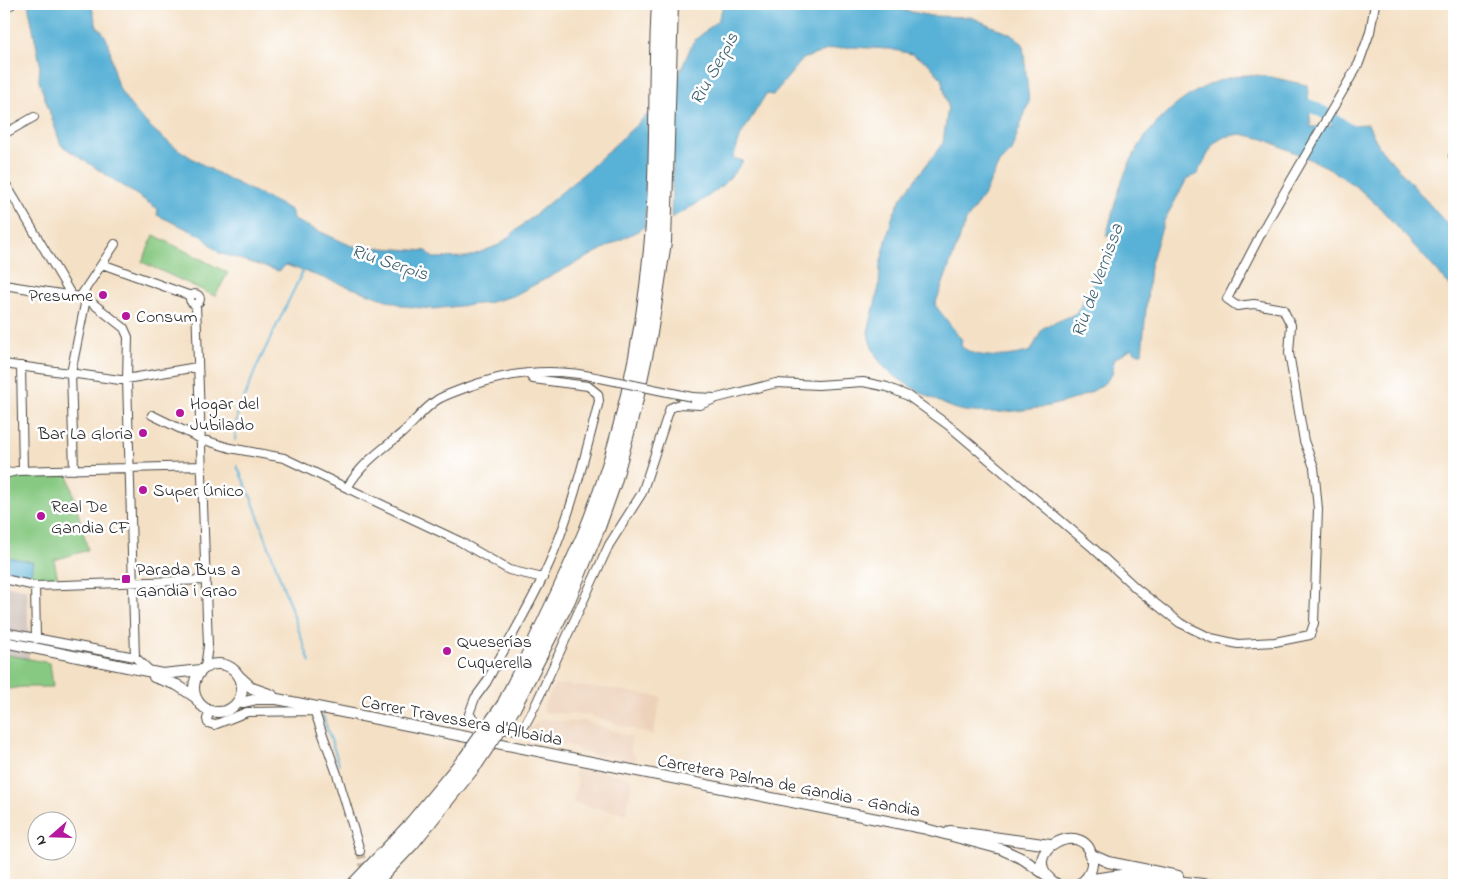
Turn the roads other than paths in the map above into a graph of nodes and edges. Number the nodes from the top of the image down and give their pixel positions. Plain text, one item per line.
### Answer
1 (659, 4) edge
2 (671, 4) edge
3 (1375, 4) edge
4 (663, 62) junction
5 (34, 117) dead end
6 (4, 134) edge
7 (4, 181) edge
8 (115, 244) dead end
9 (102, 264) junction
10 (4, 285) edge
11 (79, 297) junction
12 (4, 364) edge
13 (21, 366) junction
14 (197, 367) junction
15 (71, 373) junction
16 (528, 373) junction
17 (127, 379) junction
18 (717, 398) junction
19 (152, 416) dead end
20 (201, 439) junction
21 (201, 466) junction
22 (129, 469) junction
23 (74, 470) junction
24 (23, 471) junction
25 (4, 474) edge
26 (347, 488) junction
27 (542, 578) junction
28 (4, 579) edge
29 (206, 580) junction
30 (132, 583) junction
31 (35, 586) junction
32 (4, 632) edge
33 (36, 639) junction
34 (4, 642) edge
35 (4, 647) edge
36 (135, 657) junction
37 (203, 668) junction
38 (150, 671) junction
39 (240, 677) junction
40 (195, 697) junction
41 (277, 699) junction
42 (236, 704) junction
43 (314, 709) junction
44 (210, 711) junction
45 (471, 761) junction
46 (640, 772) joint
47 (932, 830) junction
48 (1050, 845) junction
49 (360, 852) tunnel mouth
50 (1090, 854) junction
51 (1052, 882) edge
52 (1081, 883) edge
53 (1201, 883) junction
54 (354, 885) edge
55 (372, 885) edge
56 (1212, 885) edge

1 - 4 highway
2 - 4 highway
3 - 18 street
4 - 45 highway, bridge
5 - 6 street
7 - 11 street
8 - 9 street
9 - 11 street
9 - 14 street
10 - 11 street
11 - 15 street
11 - 17 street
12 - 13 street
13 - 15 street
13 - 24 street
14 - 17 street
14 - 20 street
15 - 17 street
15 - 23 street
16 - 18 street, bridge
16 - 26 street
16 - 27 street
17 - 22 street
18 - 27 street
19 - 20 street
20 - 21 street
20 - 26 street
21 - 22 street
21 - 29 street
22 - 23 street
22 - 30 street
23 - 24 street
24 - 25 street
26 - 27 street
28 - 31 street
29 - 30 street
29 - 37 street
30 - 31 street
30 - 36 street
31 - 33 street
32 - 33 street
33 - 36 street
34 - 38 main road
35 - 40 main road
36 - 38 street
37 - 38 main road
37 - 39 main road
37 - 40 main road
39 - 41 main road, Carrer Travessera d'Albaida
39 - 42 main road
40 - 44 main road
41 - 42 main road, Carrer Travessera d'Albaida
41 - 43 main road, Carrer Travessera d'Albaida
42 - 44 main road
43 - 44 street
43 - 46 main road, Carrer Travessera d'Albaida
43 - 49 street
45 - 54 highway
45 - 55 highway
46 - 47 main road, Carretera Palma de Gandia - Gandia
47 - 48 main road, Carretera Palma de Gandia - Gandia
47 - 51 main road, Carretera Palma de Gandia - Gandia
48 - 50 main road, Carretera Palma de Gandia - Gandia
48 - 51 main road
50 - 52 main road
50 - 53 main road
52 - 53 main road
53 - 56 main road

